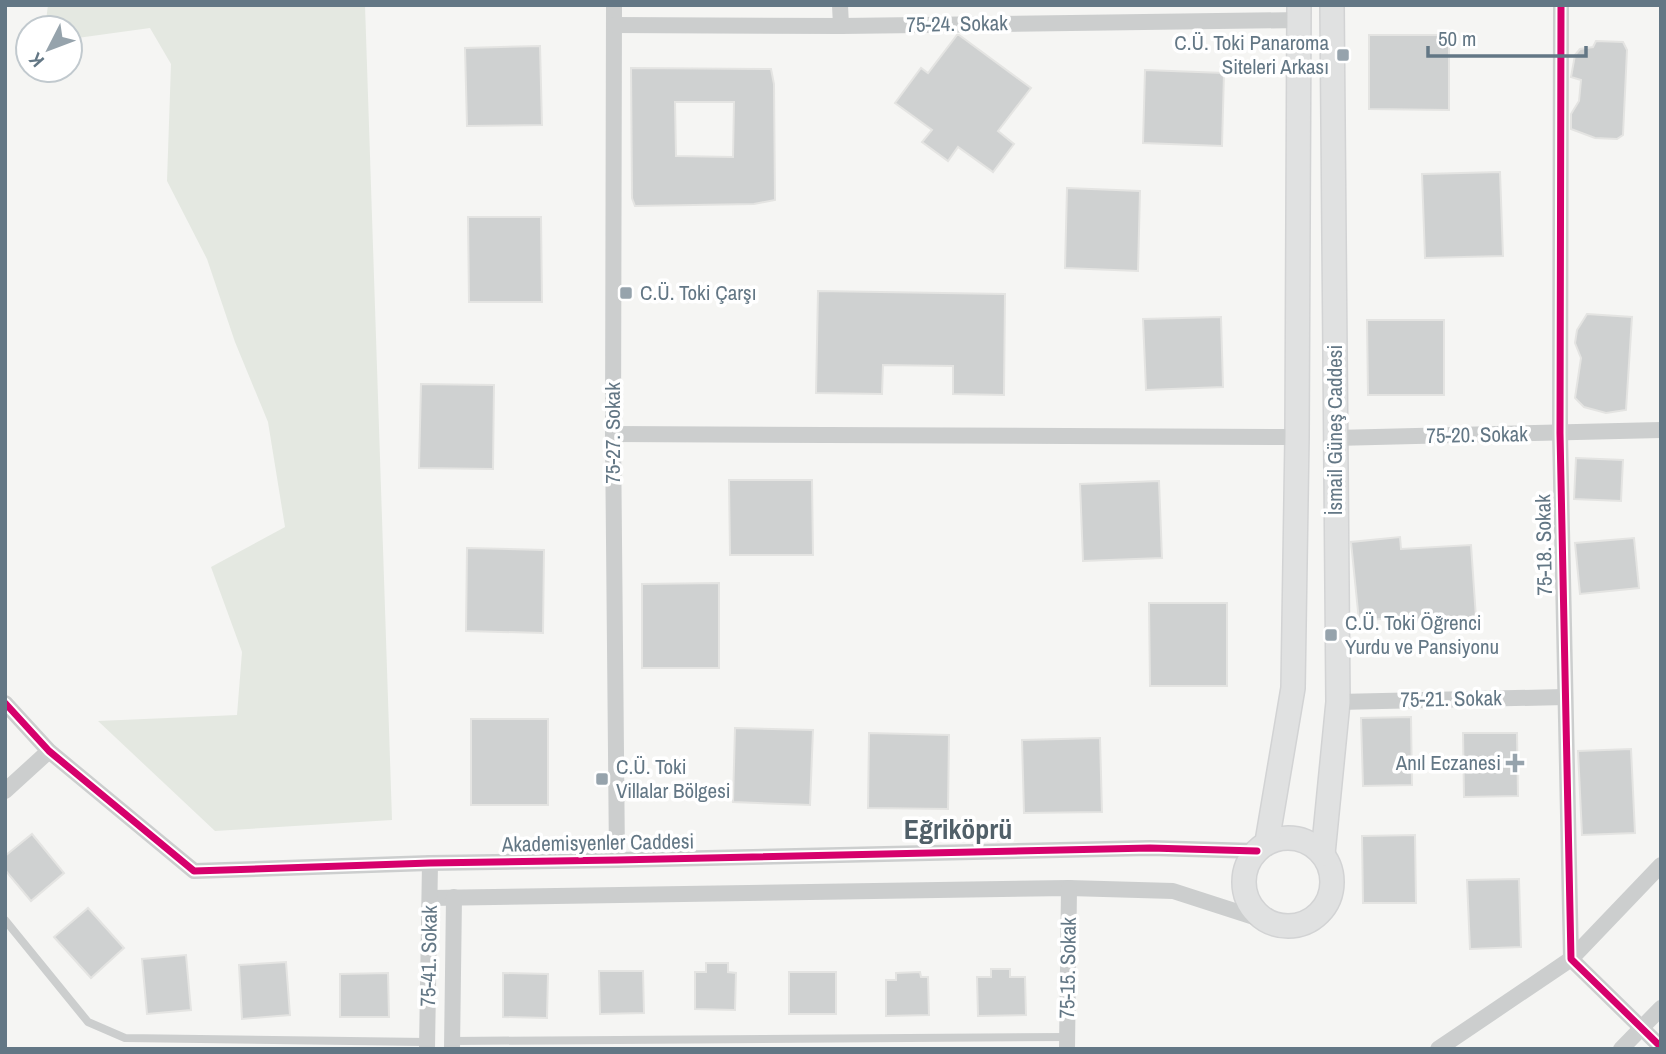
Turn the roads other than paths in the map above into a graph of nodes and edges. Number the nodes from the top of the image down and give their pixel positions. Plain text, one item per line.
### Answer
1 (614, 5) edge
2 (841, 5) edge
3 (1071, 5) edge
4 (1332, 5) edge
5 (1561, 5) edge
6 (1299, 13) edge
7 (1071, 23) junction
8 (614, 25) junction
9 (841, 26) junction
10 (1661, 430) edge
11 (1560, 433) junction
12 (613, 434) junction
13 (1297, 437) junction
14 (1335, 438) junction
15 (1564, 697) junction
16 (1338, 702) junction
17 (5, 703) edge
18 (49, 751) junction
19 (5, 791) edge
20 (1262, 846) junction
21 (1323, 854) junction
22 (617, 860) junction
23 (430, 863) junction
24 (1661, 865) edge
25 (1069, 888) junction
26 (454, 897) junction
27 (430, 898) junction
28 (5, 920) edge
29 (1269, 922) junction
30 (1571, 959) junction
31 (1661, 1008) edge
32 (1642, 1028) junction
33 (1067, 1043) edge
34 (427, 1045) edge
35 (452, 1045) edge
36 (1661, 1047) edge
37 (1438, 1049) edge
38 (1621, 1049) edge

1 - 8 street, 75-27. Sokak
2 - 9 street
3 - 7 street
4 - 14 street, İsmail Güneş Caddesi
5 - 11 street, 75-18. Sokak
6 - 7 street, 75-24. Sokak
6 - 13 street, İsmail Güneş Caddesi
7 - 9 street, 75-24. Sokak
8 - 9 street, 75-24. Sokak
8 - 12 street, 75-27. Sokak
10 - 11 street, 75-20. Sokak
11 - 14 street, 75-20. Sokak
11 - 15 street, 75-18. Sokak
12 - 13 street
12 - 22 street, 75-27. Sokak
13 - 20 street, İsmail Güneş Caddesi
14 - 16 street, İsmail Güneş Caddesi
15 - 16 street, 75-21. Sokak
15 - 30 street, 75-18. Sokak
16 - 21 street, İsmail Güneş Caddesi
17 - 18 street, Akademisyenler Caddesi
18 - 19 street
18 - 23 street, Akademisyenler Caddesi
20 - 21 street
20 - 22 street, Akademisyenler Caddesi
20 - 29 street
21 - 29 street
22 - 23 street, Akademisyenler Caddesi
23 - 27 street, 75-41. Sokak
24 - 30 street
25 - 26 street
25 - 29 street
25 - 33 street, 75-15. Sokak
26 - 27 street
26 - 35 street, 75-41. Sokak
27 - 34 street, 75-41. Sokak
28 - 34 lane
30 - 32 street
30 - 37 street
31 - 32 street
32 - 36 street
32 - 38 street
33 - 35 lane

